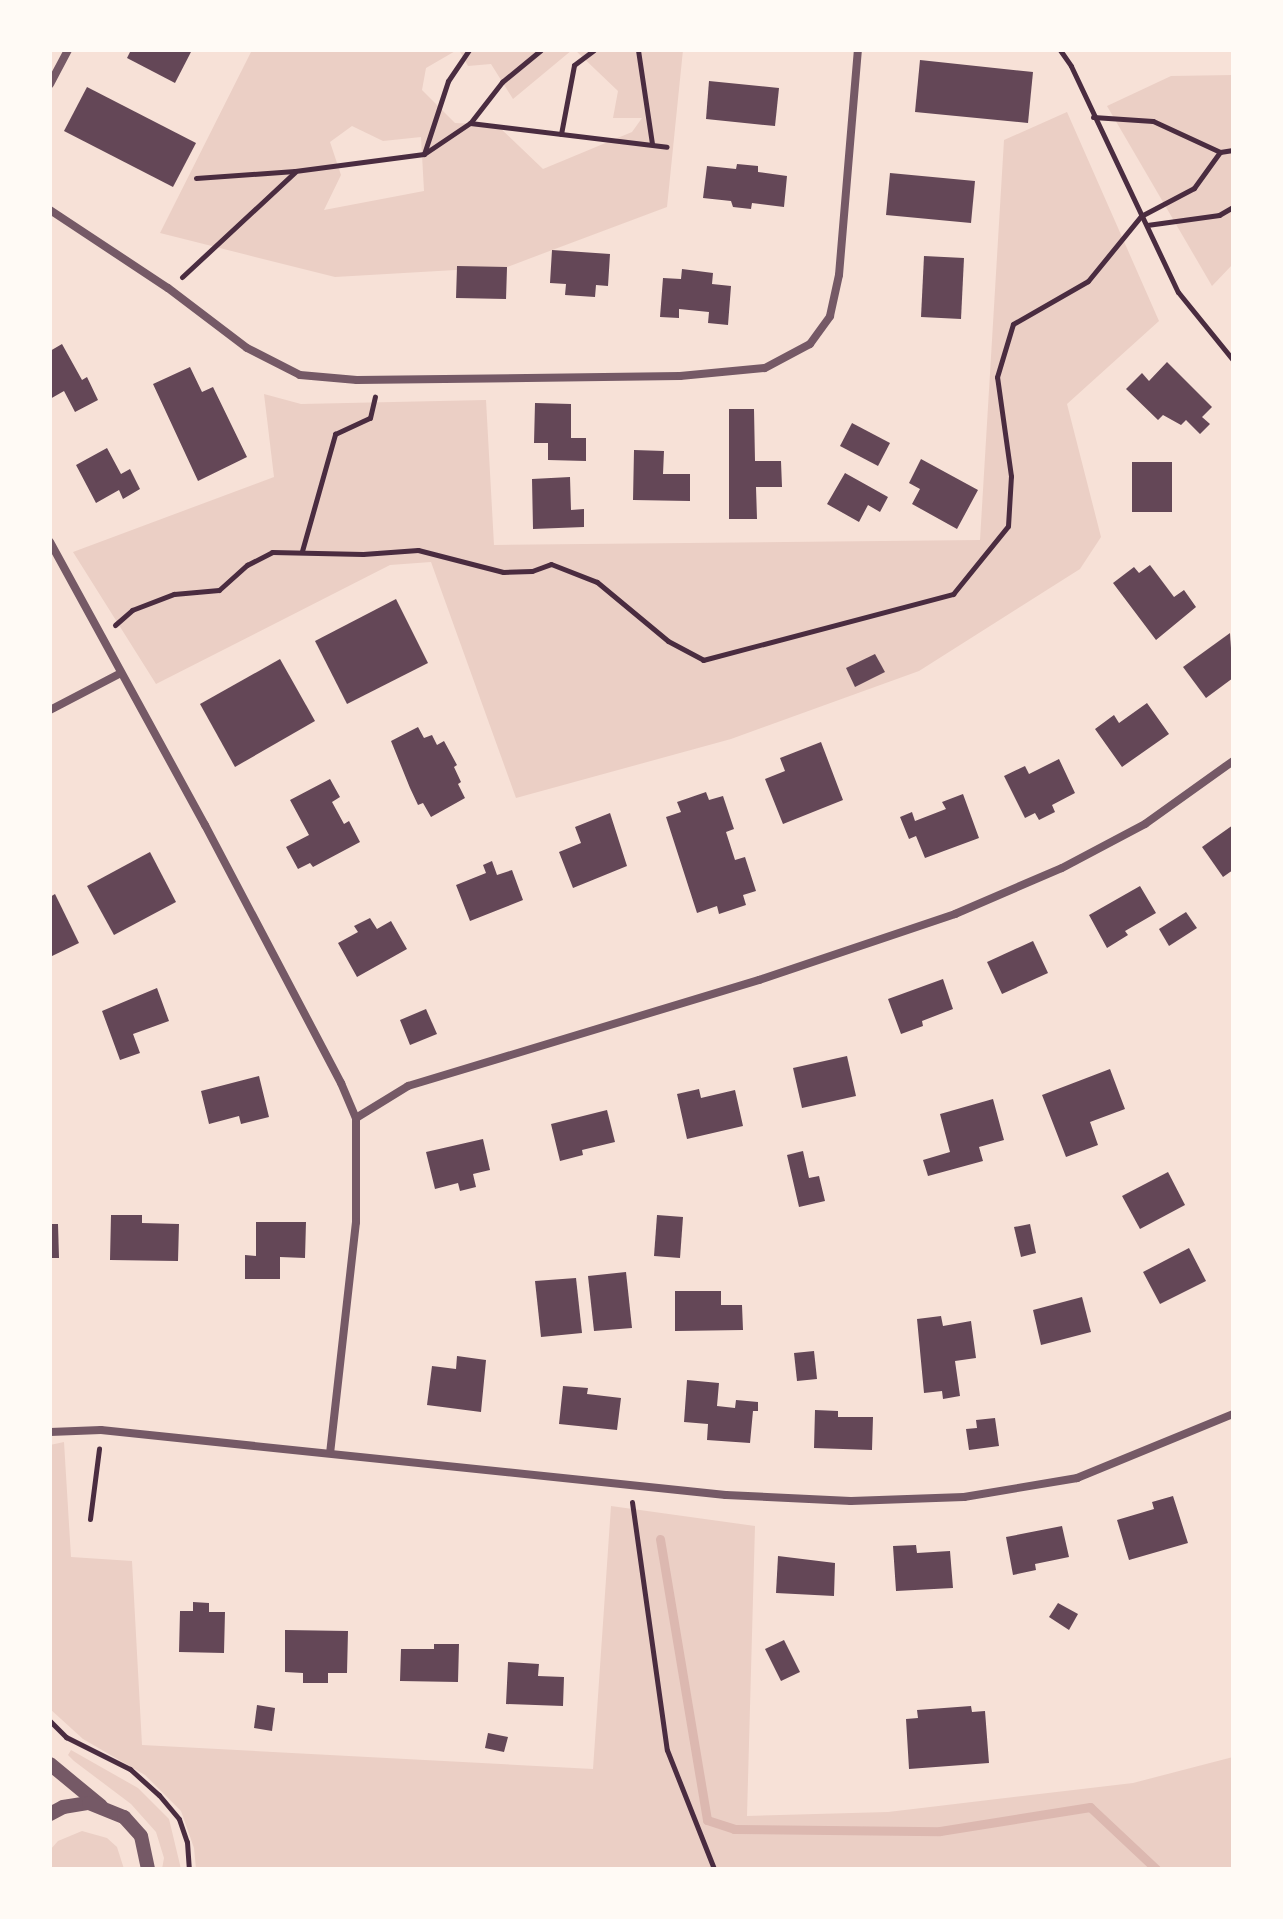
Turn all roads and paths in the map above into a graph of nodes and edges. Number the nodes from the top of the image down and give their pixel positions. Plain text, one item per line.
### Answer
1 (68, 50) edge
2 (469, 50) edge
3 (541, 50) edge
4 (594, 50) edge
5 (638, 50) edge
6 (858, 50) edge
7 (1060, 50) edge
8 (50, 84) edge
9 (1092, 117) junction
10 (470, 123) junction
11 (561, 134) junction
12 (652, 144) junction
13 (667, 147) dead end
14 (1233, 150) edge
15 (1220, 152) junction
16 (424, 154) junction
17 (295, 171) junction
18 (196, 178) dead end
19 (1233, 207) edge
20 (50, 210) edge
21 (1141, 216) junction
22 (1147, 225) junction
23 (168, 288) junction
24 (1233, 360) edge
25 (379, 380) junction
26 (50, 542) edge
27 (302, 551) junction
28 (103, 636) junction
29 (121, 673) junction
30 (50, 710) edge
31 (1233, 761) edge
32 (356, 1118) junction
33 (1233, 1414) edge
34 (101, 1430) junction
35 (50, 1432) edge
36 (330, 1452) junction
37 (630, 1484) junction
38 (90, 1519) dead end
39 (50, 1721) edge
40 (50, 1764) edge
41 (101, 1806) junction
42 (50, 1814) edge
43 (148, 1869) edge
44 (189, 1869) edge
45 (714, 1869) edge

1 - 8 street
2 - 16 path
3 - 10 path
4 - 11 path
5 - 12 path
6 - 25 street
7 - 9 path
9 - 15 path
9 - 21 path
10 - 11 path
10 - 16 path
11 - 12 path
12 - 13 path
14 - 15 path
15 - 21 path
16 - 17 path
17 - 18 path
17 - 23 path
19 - 22 path
20 - 23 street
21 - 22 path
21 - 27 path
22 - 24 path
23 - 25 street
25 - 27 path
26 - 28 street
27 - 28 path
28 - 29 street
29 - 30 street
29 - 32 street
31 - 32 street
32 - 36 street
33 - 37 street
34 - 35 street
34 - 36 street
34 - 38 path
36 - 37 street
37 - 45 path
39 - 44 path
40 - 41 street
41 - 42 street
41 - 43 street

